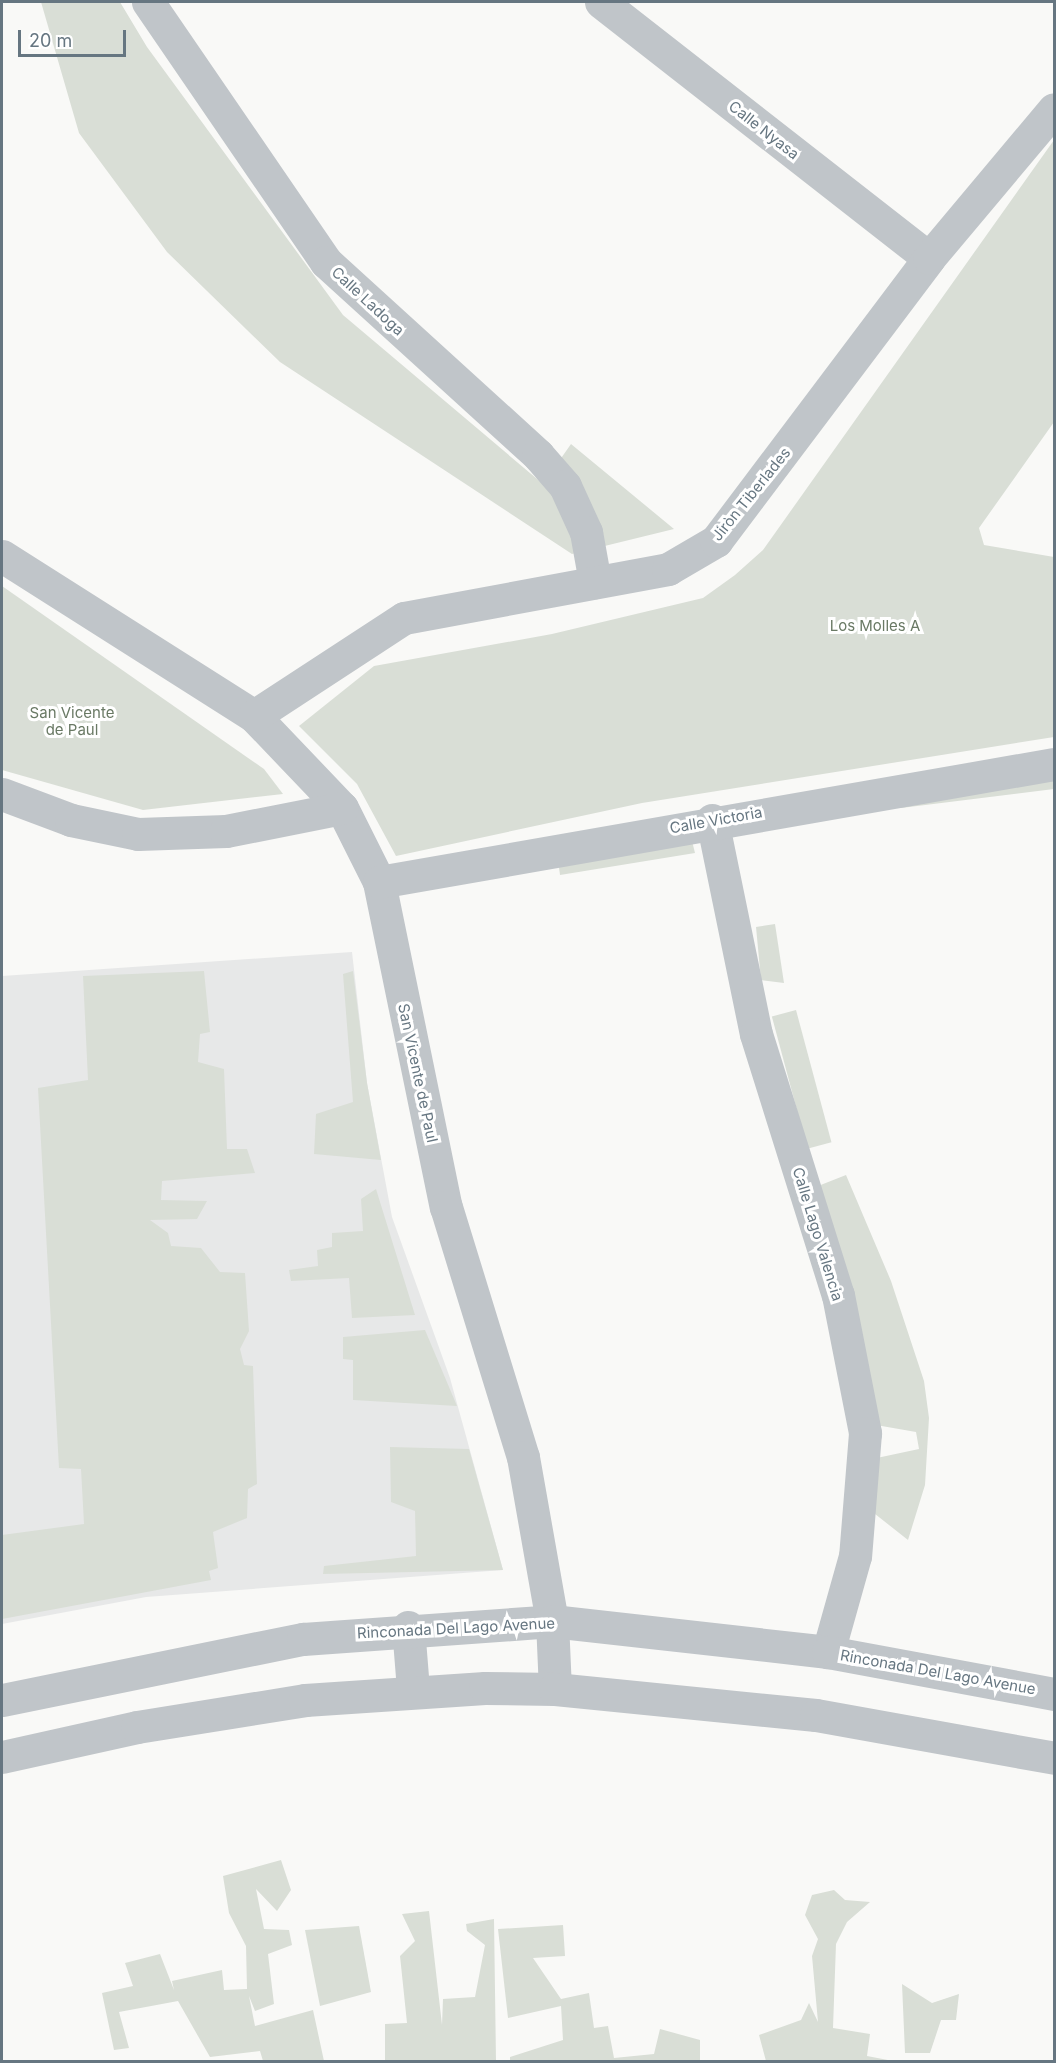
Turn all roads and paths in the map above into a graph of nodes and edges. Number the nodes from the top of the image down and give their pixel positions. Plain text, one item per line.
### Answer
1 (148, 2) edge
2 (601, 2) edge
3 (1054, 109) edge
4 (929, 258) junction
5 (2, 556) edge
6 (595, 582) junction
7 (254, 716) junction
8 (1054, 764) edge
9 (2, 794) edge
10 (342, 808) junction
11 (712, 820) junction
12 (379, 882) junction
13 (552, 1621) junction
14 (408, 1627) junction
15 (828, 1652) junction
16 (413, 1689) junction
17 (555, 1689) junction
18 (1054, 1694) edge
19 (2, 1700) edge
20 (2, 1757) edge
21 (1054, 1758) edge

1 - 6 street, Calle Ladoga
2 - 4 street, Calle Nyasa
3 - 4 street, Jiròn Tiberlades
4 - 6 street, Jiròn Tiberlades
5 - 7 street, San Vicente de Paul
6 - 7 street, Jiròn Tiberlades
7 - 10 street, San Vicente de Paul
8 - 11 street, Calle Victoria
9 - 10 street
10 - 12 street, San Vicente de Paul
11 - 12 street, Calle Victoria
11 - 15 street, Calle Lago Valencia
12 - 13 street, San Vicente de Paul
13 - 14 street, Rinconada Del Lago Avenue
13 - 15 street, Rinconada Del Lago Avenue
13 - 17 street, San Vicente de Paul
14 - 16 street
14 - 19 street, Rinconada Del Lago Avenue
15 - 18 street, Rinconada Del Lago Avenue
16 - 17 street
16 - 20 street
17 - 21 street

